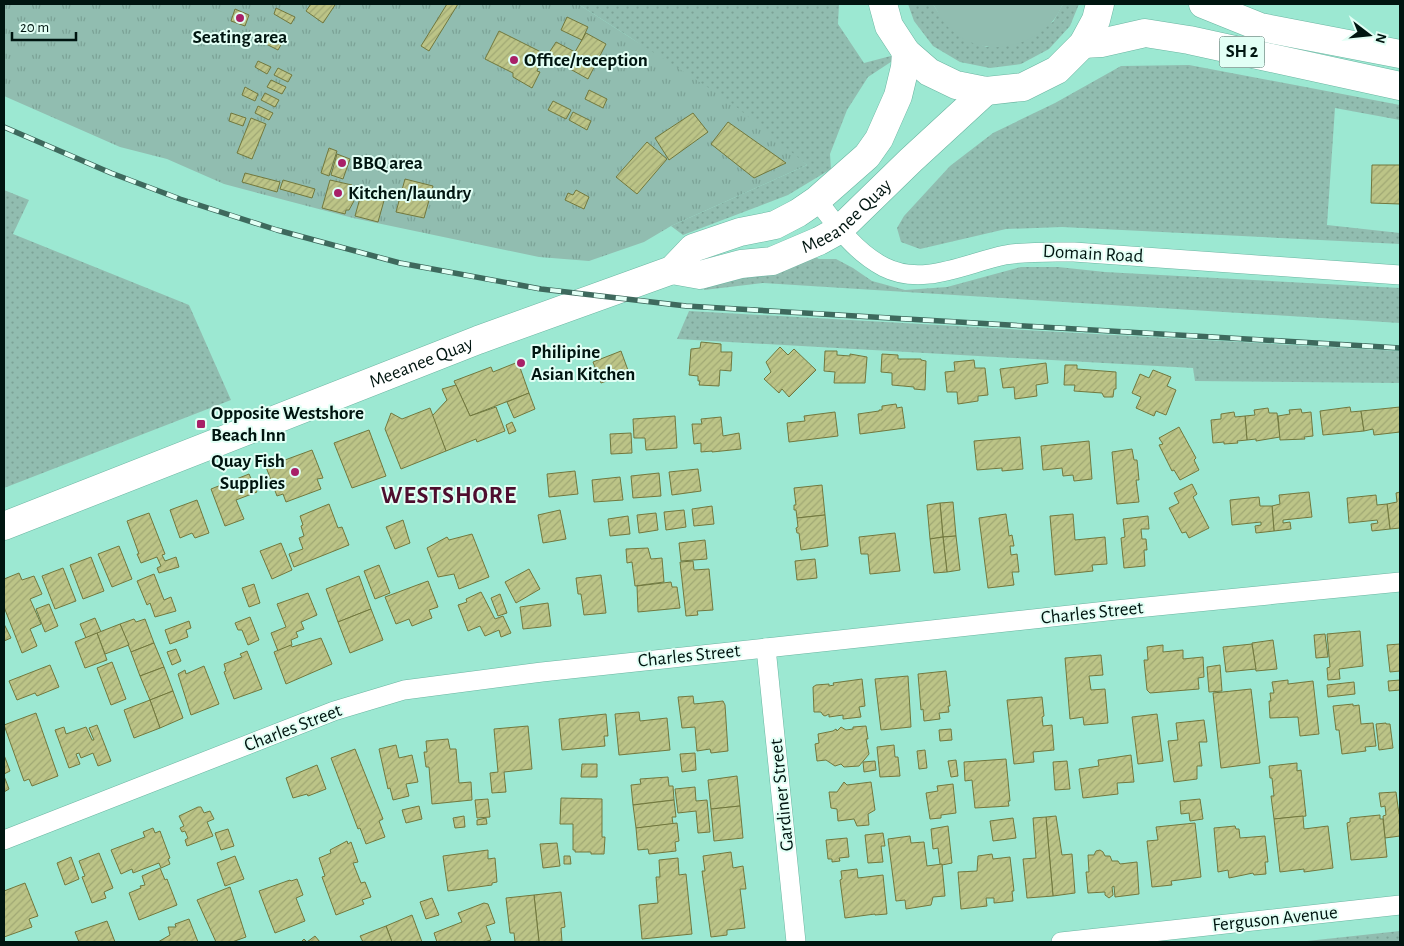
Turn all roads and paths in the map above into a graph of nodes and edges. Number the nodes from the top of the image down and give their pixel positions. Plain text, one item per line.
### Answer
1 (883, 4) edge
2 (1100, 4) edge
3 (1203, 4) edge
4 (1083, 44) junction
5 (906, 52) junction
6 (1400, 54) edge
7 (1400, 86) edge
8 (986, 91) junction
9 (817, 200) junction
10 (839, 230) junction
11 (672, 270) junction
12 (1400, 275) edge
13 (4, 526) edge
14 (1400, 582) edge
15 (766, 648) junction
16 (4, 840) edge
17 (1400, 905) edge
18 (796, 942) edge
19 (1061, 942) edge

1 - 5 main road
2 - 4 main road
3 - 6 main road, SH 2
4 - 7 main road, SH 2
4 - 8 main road
5 - 8 main road
5 - 9 main road, Meeanee Quay
8 - 10 main road, Meeanee Quay
9 - 10 street, Domain Road
9 - 11 main road, Meeanee Quay
10 - 11 main road, Meeanee Quay
10 - 12 street, Domain Road
11 - 13 main road, Meeanee Quay
14 - 15 street, Charles Street
15 - 16 street, Charles Street
15 - 18 street, Gardiner Street
17 - 19 street, Ferguson Avenue

